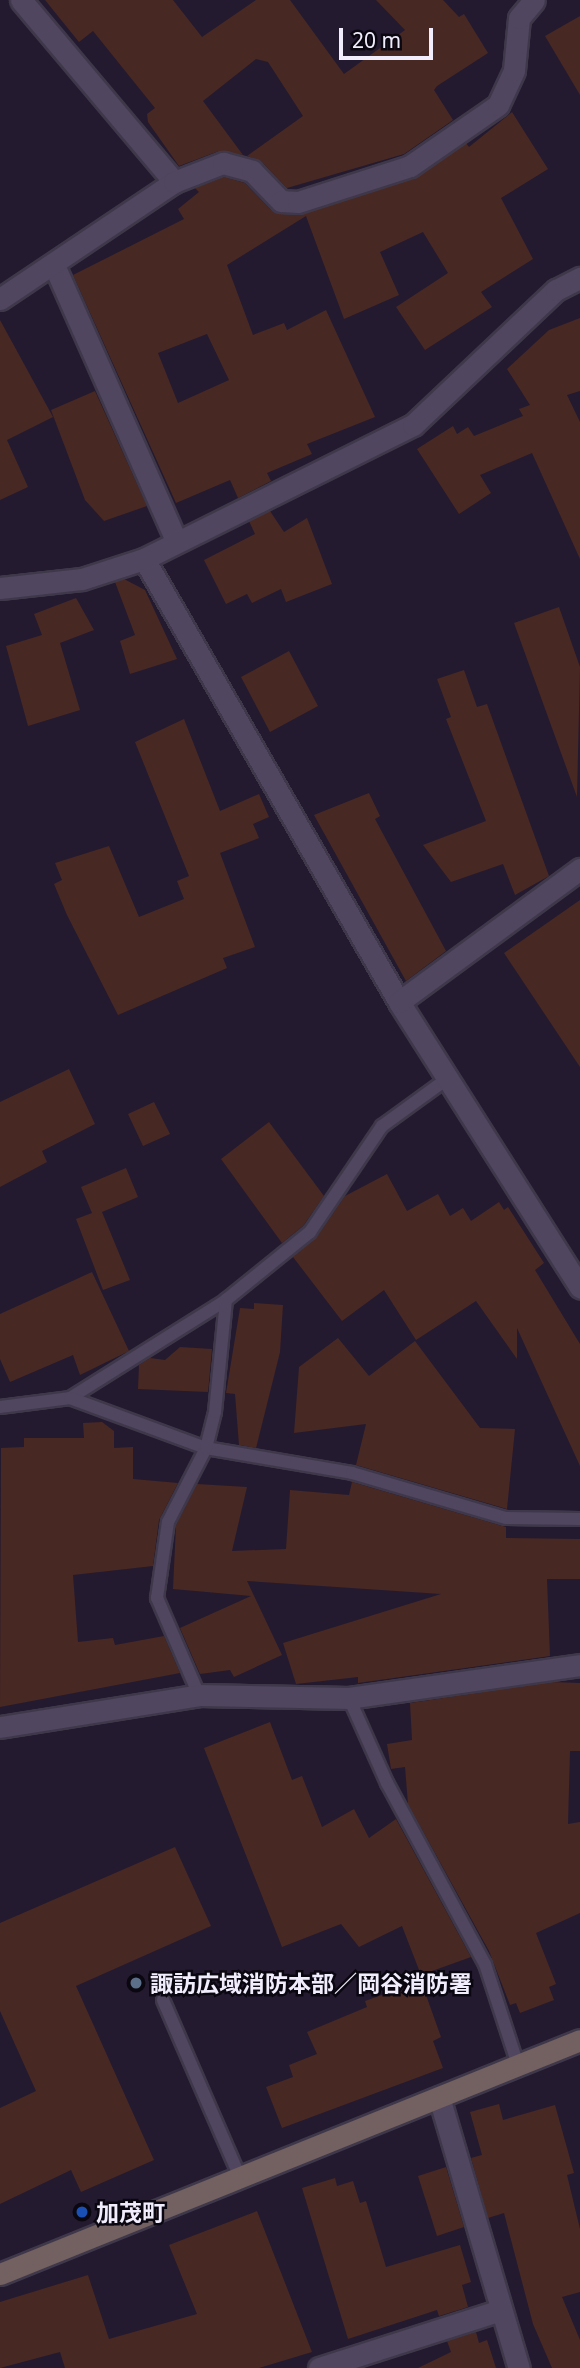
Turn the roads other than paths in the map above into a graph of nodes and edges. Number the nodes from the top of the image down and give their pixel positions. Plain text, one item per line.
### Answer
1 (21, 0) edge
2 (534, 0) edge
3 (174, 183) junction
4 (54, 265) junction
5 (580, 278) edge
6 (0, 299) edge
7 (177, 542) junction
8 (144, 558) junction
9 (0, 588) edge
10 (580, 869) edge
11 (399, 1002) junction
12 (448, 1078) junction
13 (580, 1287) edge
14 (226, 1300) junction
15 (70, 1398) junction
16 (0, 1407) edge
17 (206, 1448) junction
18 (580, 1519) edge
19 (580, 1665) edge
20 (199, 1695) junction
21 (349, 1699) junction
22 (0, 1727) edge
23 (163, 2000) dead end
24 (580, 2040) edge
25 (518, 2065) junction
26 (439, 2096) junction
27 (240, 2177) junction
28 (0, 2274) edge
29 (501, 2309) junction
30 (319, 2368) edge
31 (519, 2368) edge

1 - 3 street
2 - 3 street
3 - 4 street
4 - 6 street
4 - 7 street
5 - 7 street
7 - 8 street
8 - 9 street
8 - 11 street
10 - 11 street
11 - 12 street
12 - 13 street
12 - 14 lane
14 - 15 lane
14 - 17 lane
15 - 16 lane
15 - 17 lane
17 - 18 lane
17 - 20 lane
19 - 21 street
20 - 21 street
20 - 22 street
21 - 25 lane
23 - 27 lane
24 - 25 street
25 - 26 street
26 - 27 street
26 - 29 street
27 - 28 street
29 - 30 street
29 - 31 street

